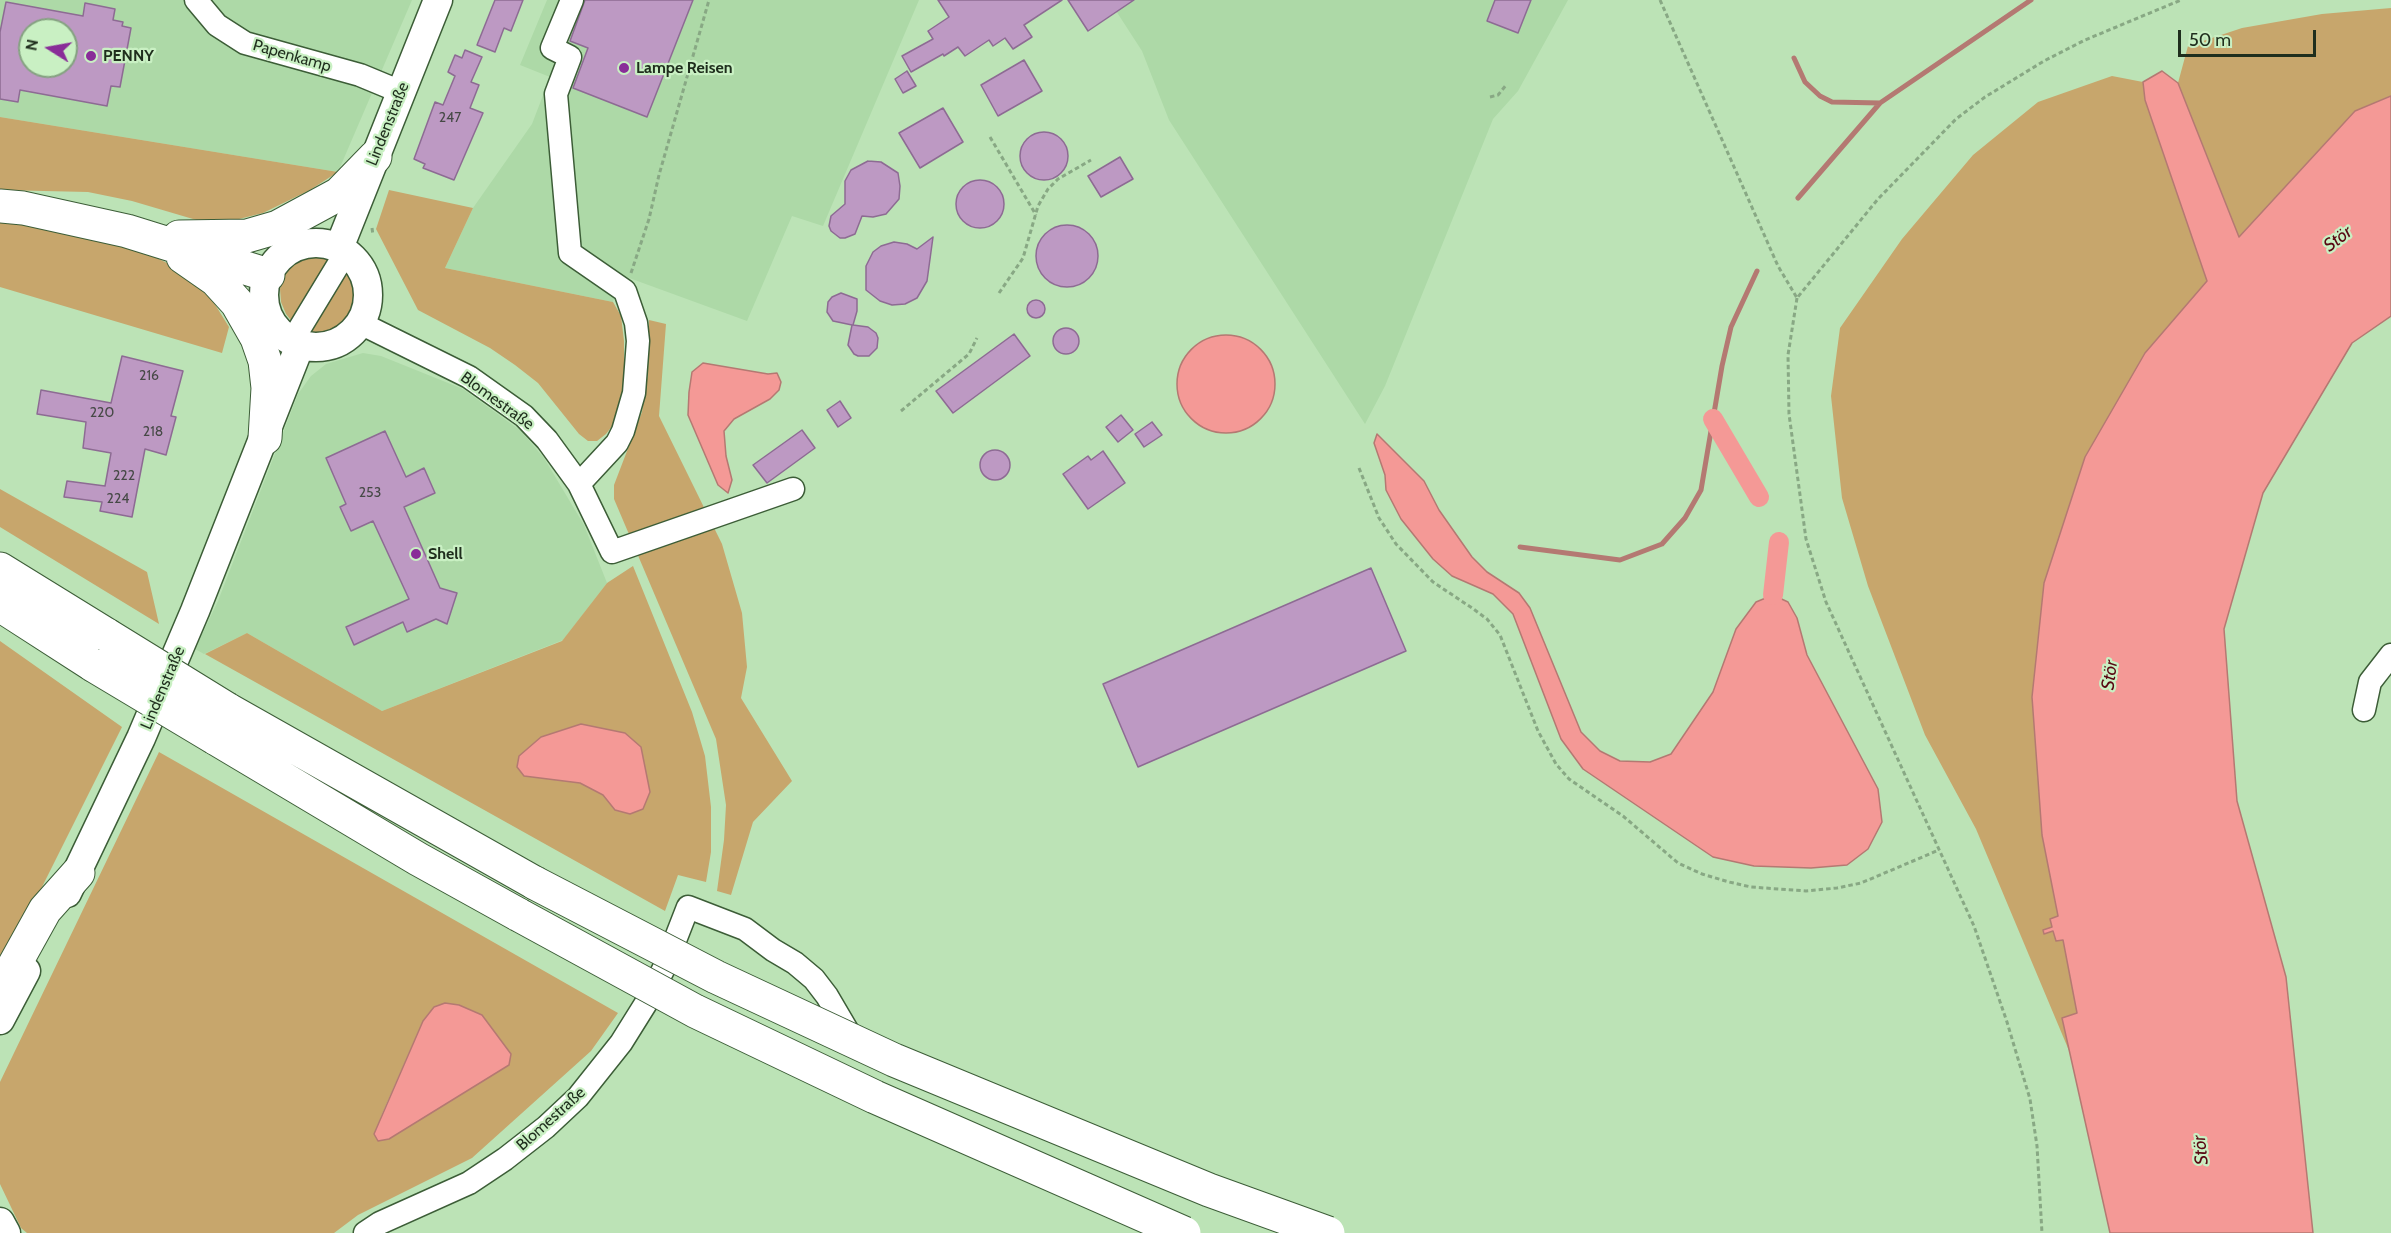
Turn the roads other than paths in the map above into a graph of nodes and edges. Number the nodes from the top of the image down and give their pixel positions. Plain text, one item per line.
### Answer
1 (196, 0) edge
2 (438, 0) edge
3 (572, 0) edge
4 (401, 92) junction
5 (375, 157) junction
6 (0, 207) edge
7 (127, 231) junction
8 (159, 240) junction
9 (342, 250) junction
10 (268, 275) junction
11 (360, 323) junction
12 (296, 343) junction
13 (265, 438) junction
14 (579, 484) junction
15 (793, 489) dead end
16 (0, 569) edge
17 (0, 605) edge
18 (2391, 655) edge
19 (2364, 710) dead end
20 (221, 724) junction
21 (78, 873) joint
22 (1, 1008) edge
23 (0, 1046) edge
24 (0, 1222) edge
25 (6, 1233) edge
26 (365, 1233) edge
27 (1184, 1233) edge
28 (1294, 1233) edge
29 (1328, 1233) edge

1 - 4 street, Papenkamp
2 - 4 main road, Lindenstraße
3 - 14 street
4 - 5 main road, Lindenstraße
5 - 7 highway
5 - 9 main road, Lindenstraße
6 - 7 highway
7 - 8 highway
8 - 10 highway
8 - 13 highway
9 - 10 main road
9 - 11 main road
9 - 12 street
10 - 12 main road
11 - 12 main road
11 - 14 street, Blomestraße
12 - 13 main road, Lindenstraße
13 - 21 main road, Lindenstraße
14 - 15 street, Blomestraße
16 - 20 highway, bridge
17 - 20 highway, bridge
18 - 19 street
20 - 27 highway, bridge
20 - 29 highway, bridge
21 - 22 highway
22 - 23 main road
24 - 25 main road
26 - 28 street, Blomestraße

